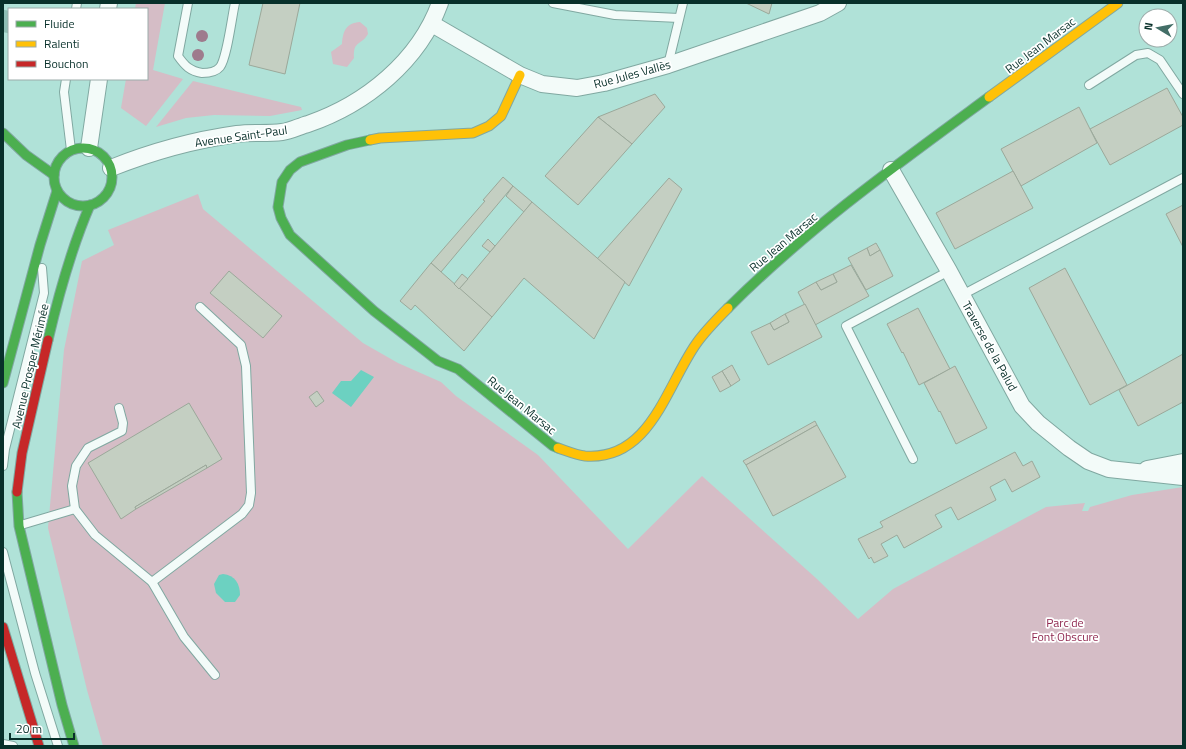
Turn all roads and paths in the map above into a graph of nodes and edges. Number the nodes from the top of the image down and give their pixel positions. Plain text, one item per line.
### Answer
1 (188, 3) edge
2 (235, 3) edge
3 (440, 3) edge
4 (553, 3) edge
5 (682, 3) edge
6 (838, 3) edge
7 (1118, 3) edge
8 (679, 18) junction
9 (432, 24) junction
10 (668, 65) junction
11 (520, 76) junction
12 (66, 80) edge
13 (99, 80) edge
14 (1089, 85) dead end
15 (1183, 94) edge
16 (3, 133) edge
17 (89, 148) junction
18 (71, 150) junction
19 (111, 168) junction
20 (892, 170) junction
21 (54, 175) junction
22 (1183, 178) edge
23 (57, 191) junction
24 (90, 205) junction
25 (40, 245) junction
26 (72, 250) junction
27 (949, 271) junction
28 (44, 293) junction
29 (962, 294) junction
30 (200, 307) dead end
31 (3, 383) edge
32 (119, 408) dead end
33 (913, 459) dead end
34 (1183, 462) edge
35 (3, 466) edge
36 (1134, 472) junction
37 (1183, 477) edge
38 (75, 508) junction
39 (20, 526) junction
40 (3, 552) edge
41 (152, 582) junction
42 (3, 627) edge
43 (214, 675) dead end
44 (3, 744) edge
45 (13, 746) edge
46 (39, 746) edge
47 (58, 746) edge
48 (74, 746) edge

1 - 2 lane
3 - 9 street, Avenue Saint-Paul
4 - 8 lane
5 - 8 lane
6 - 10 street, Rue Jules Vallès
7 - 20 street, Rue Jean Marsac
8 - 10 lane
9 - 11 street, Rue Jules Vallès
9 - 19 street, Avenue Saint-Paul
10 - 11 street, Rue Jules Vallès
11 - 20 street, Rue Jean Marsac
12 - 18 lane
13 - 17 street
14 - 15 lane
16 - 21 street
17 - 18 street
17 - 19 street
18 - 21 street
19 - 24 street
20 - 27 street, Traverse de la Palud
21 - 23 street
22 - 29 lane
23 - 24 street
23 - 25 street, Avenue Prosper Mérimée
24 - 26 street, Avenue Prosper Mérimée
25 - 28 lane
25 - 31 street, Avenue Prosper Mérimée
26 - 28 lane
26 - 39 street, Avenue Prosper Mérimée
27 - 29 street, Traverse de la Palud
27 - 33 lane
28 - 35 lane
29 - 36 street, Traverse de la Palud
30 - 41 lane
32 - 38 lane
34 - 36 street, Traverse de la Palud
36 - 37 street, Traverse de la Palud
38 - 39 lane
38 - 41 lane
39 - 48 street, Avenue Prosper Mérimée
40 - 47 lane
41 - 43 lane
42 - 46 street
44 - 45 lane

